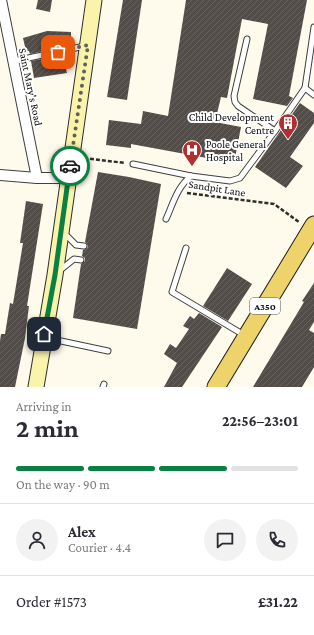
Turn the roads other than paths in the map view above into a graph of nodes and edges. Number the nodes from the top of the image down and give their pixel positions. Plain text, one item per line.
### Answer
1 (1, 0) edge
2 (94, 0) edge
3 (314, 27) edge
4 (247, 39) dead end
5 (88, 45) junction
6 (14, 61) junction
7 (305, 88) junction
8 (314, 95) edge
9 (275, 131) junction
10 (133, 164) road end
11 (0, 175) edge
12 (191, 176) junction
13 (37, 178) junction
14 (69, 178) junction
15 (166, 219) dead end
16 (313, 228) edge
17 (61, 229) junction
18 (84, 246) dead end
19 (186, 248) dead end
20 (81, 260) dead end
21 (55, 275) junction
22 (247, 336) junction
23 (44, 337) junction
24 (108, 351) dead end
25 (38, 383) edge
26 (216, 387) edge

1 - 6 street, Saint Mary's Road
2 - 5 main road
3 - 7 lane
4 - 9 lane
5 - 6 lane
5 - 14 main road
6 - 13 street, Saint Mary's Road
7 - 8 lane
7 - 9 lane
9 - 12 lane
10 - 12 lane
11 - 13 street
12 - 15 lane
13 - 14 street
14 - 17 main road
16 - 22 main road, A350
17 - 18 lane
17 - 21 main road
19 - 22 lane
20 - 21 lane
21 - 23 main road
22 - 26 main road, A350
23 - 24 lane
23 - 25 main road

